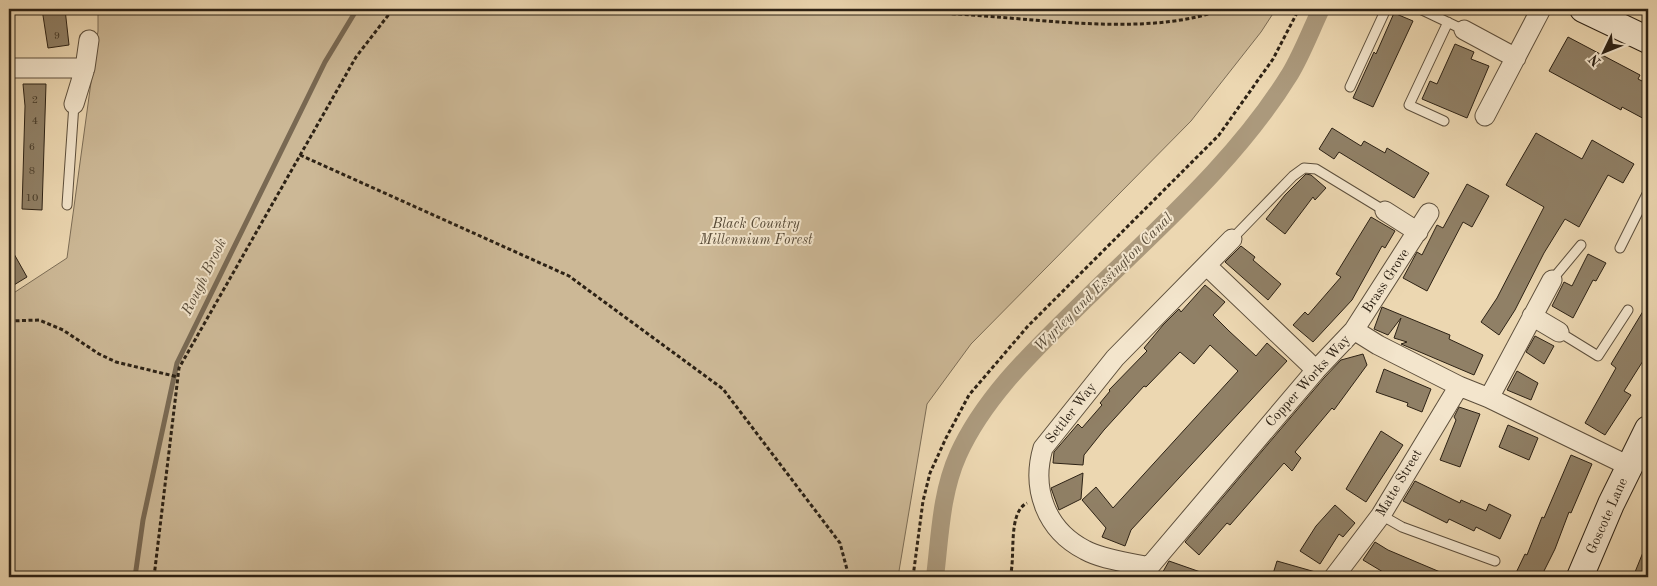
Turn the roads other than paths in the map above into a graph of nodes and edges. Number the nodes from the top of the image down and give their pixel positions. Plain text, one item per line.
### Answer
1 (1386, 9) edge
2 (1420, 9) edge
3 (1540, 9) edge
4 (1583, 9) edge
5 (1456, 26) junction
6 (89, 40) dead end
7 (1648, 40) edge
8 (1516, 58) junction
9 (9, 68) edge
10 (85, 68) junction
11 (1350, 86) dead end
12 (74, 104) joint
13 (1485, 116) dead end
14 (1444, 121) dead end
15 (1648, 192) edge
16 (67, 205) dead end
17 (1385, 211) joint
18 (1429, 213) dead end
19 (1418, 232) junction
20 (1232, 239) joint
21 (1580, 245) dead end
22 (1620, 248) dead end
23 (1207, 266) junction
24 (1552, 280) joint
25 (1628, 310) dead end
26 (1532, 316) junction
27 (1354, 330) junction
28 (1559, 332) joint
29 (1316, 370) junction
30 (1459, 386) junction
31 (1489, 398) junction
32 (1648, 429) edge
33 (1629, 466) junction
34 (1381, 515) junction
35 (1495, 561) dead end
36 (1148, 572) edge
37 (1334, 577) edge
38 (1580, 577) edge

1 - 11 lane
2 - 5 lane
3 - 8 street
4 - 7 street
5 - 8 street
5 - 14 lane
6 - 10 street
8 - 13 street
9 - 10 street
10 - 12 street
12 - 16 lane
15 - 22 lane
17 - 19 street
17 - 20 lane
18 - 19 street, Brass Grove
19 - 27 street, Brass Grove
20 - 23 street, Settler Way
21 - 24 lane
23 - 29 street
23 - 36 street, Settler Way
24 - 26 street
25 - 28 lane
26 - 28 street
26 - 31 street
27 - 29 street, Copper Works Way
27 - 30 street, Copper Works Way
29 - 36 street, Copper Works Way
30 - 31 street, Copper Works Way
30 - 34 street, Matte Street
31 - 33 street, Copper Works Way
32 - 33 street, Goscote Lane
33 - 38 street, Goscote Lane
34 - 35 lane
34 - 37 street, Matte Street

